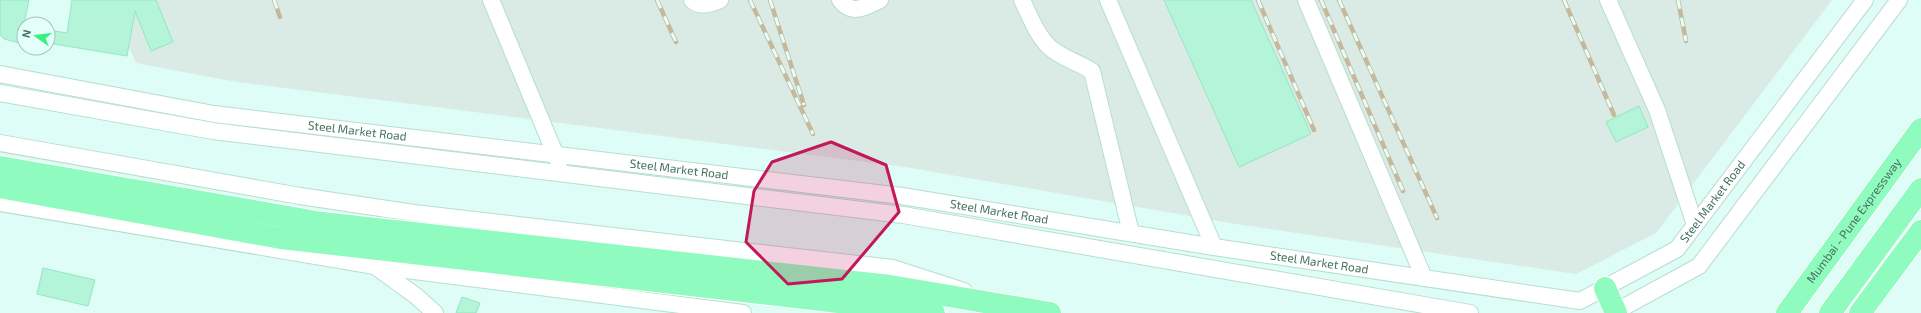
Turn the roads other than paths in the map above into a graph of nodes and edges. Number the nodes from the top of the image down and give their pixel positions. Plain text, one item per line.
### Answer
1 (491, 0) edge
2 (692, 0) edge
3 (720, 0) edge
4 (840, 0) edge
5 (880, 0) edge
6 (1022, 0) edge
7 (1108, 0) edge
8 (1306, 0) edge
9 (1608, 0) edge
10 (1865, 0) edge
11 (1899, 0) edge
12 (0, 74) edge
13 (0, 93) edge
14 (1921, 129) edge
15 (0, 143) edge
16 (556, 156) junction
17 (0, 168) edge
18 (562, 174) junction
19 (0, 187) edge
20 (1921, 189) edge
21 (0, 203) edge
22 (1695, 225) junction
23 (1921, 230) edge
24 (1131, 233) junction
25 (1214, 247) junction
26 (374, 266) junction
27 (1424, 278) junction
28 (1605, 288) junction
29 (1003, 305) junction
30 (1615, 312) edge
31 (435, 313) edge
32 (743, 313) edge
33 (934, 313) edge
34 (1050, 313) edge
35 (1470, 313) edge
36 (1786, 313) edge
37 (1830, 313) edge
38 (1860, 313) edge

1 - 16 street
2 - 3 street
4 - 5 street
6 - 24 street
7 - 25 street
8 - 27 street
9 - 22 street
10 - 22 street, Steel Market Road
11 - 30 street
12 - 16 street, Steel Market Road
13 - 18 street, Steel Market Road
14 - 36 highway, Mumbai - Pune Expressway
15 - 29 street
16 - 18 street
16 - 24 street, Steel Market Road
17 - 29 highway
18 - 35 street, Steel Market Road
19 - 33 highway
20 - 37 highway
21 - 26 street
22 - 28 street, Steel Market Road
23 - 38 highway
24 - 25 street, Steel Market Road
25 - 27 street, Steel Market Road
26 - 31 street
26 - 32 street
27 - 28 street, Steel Market Road
28 - 30 highway
29 - 34 highway

